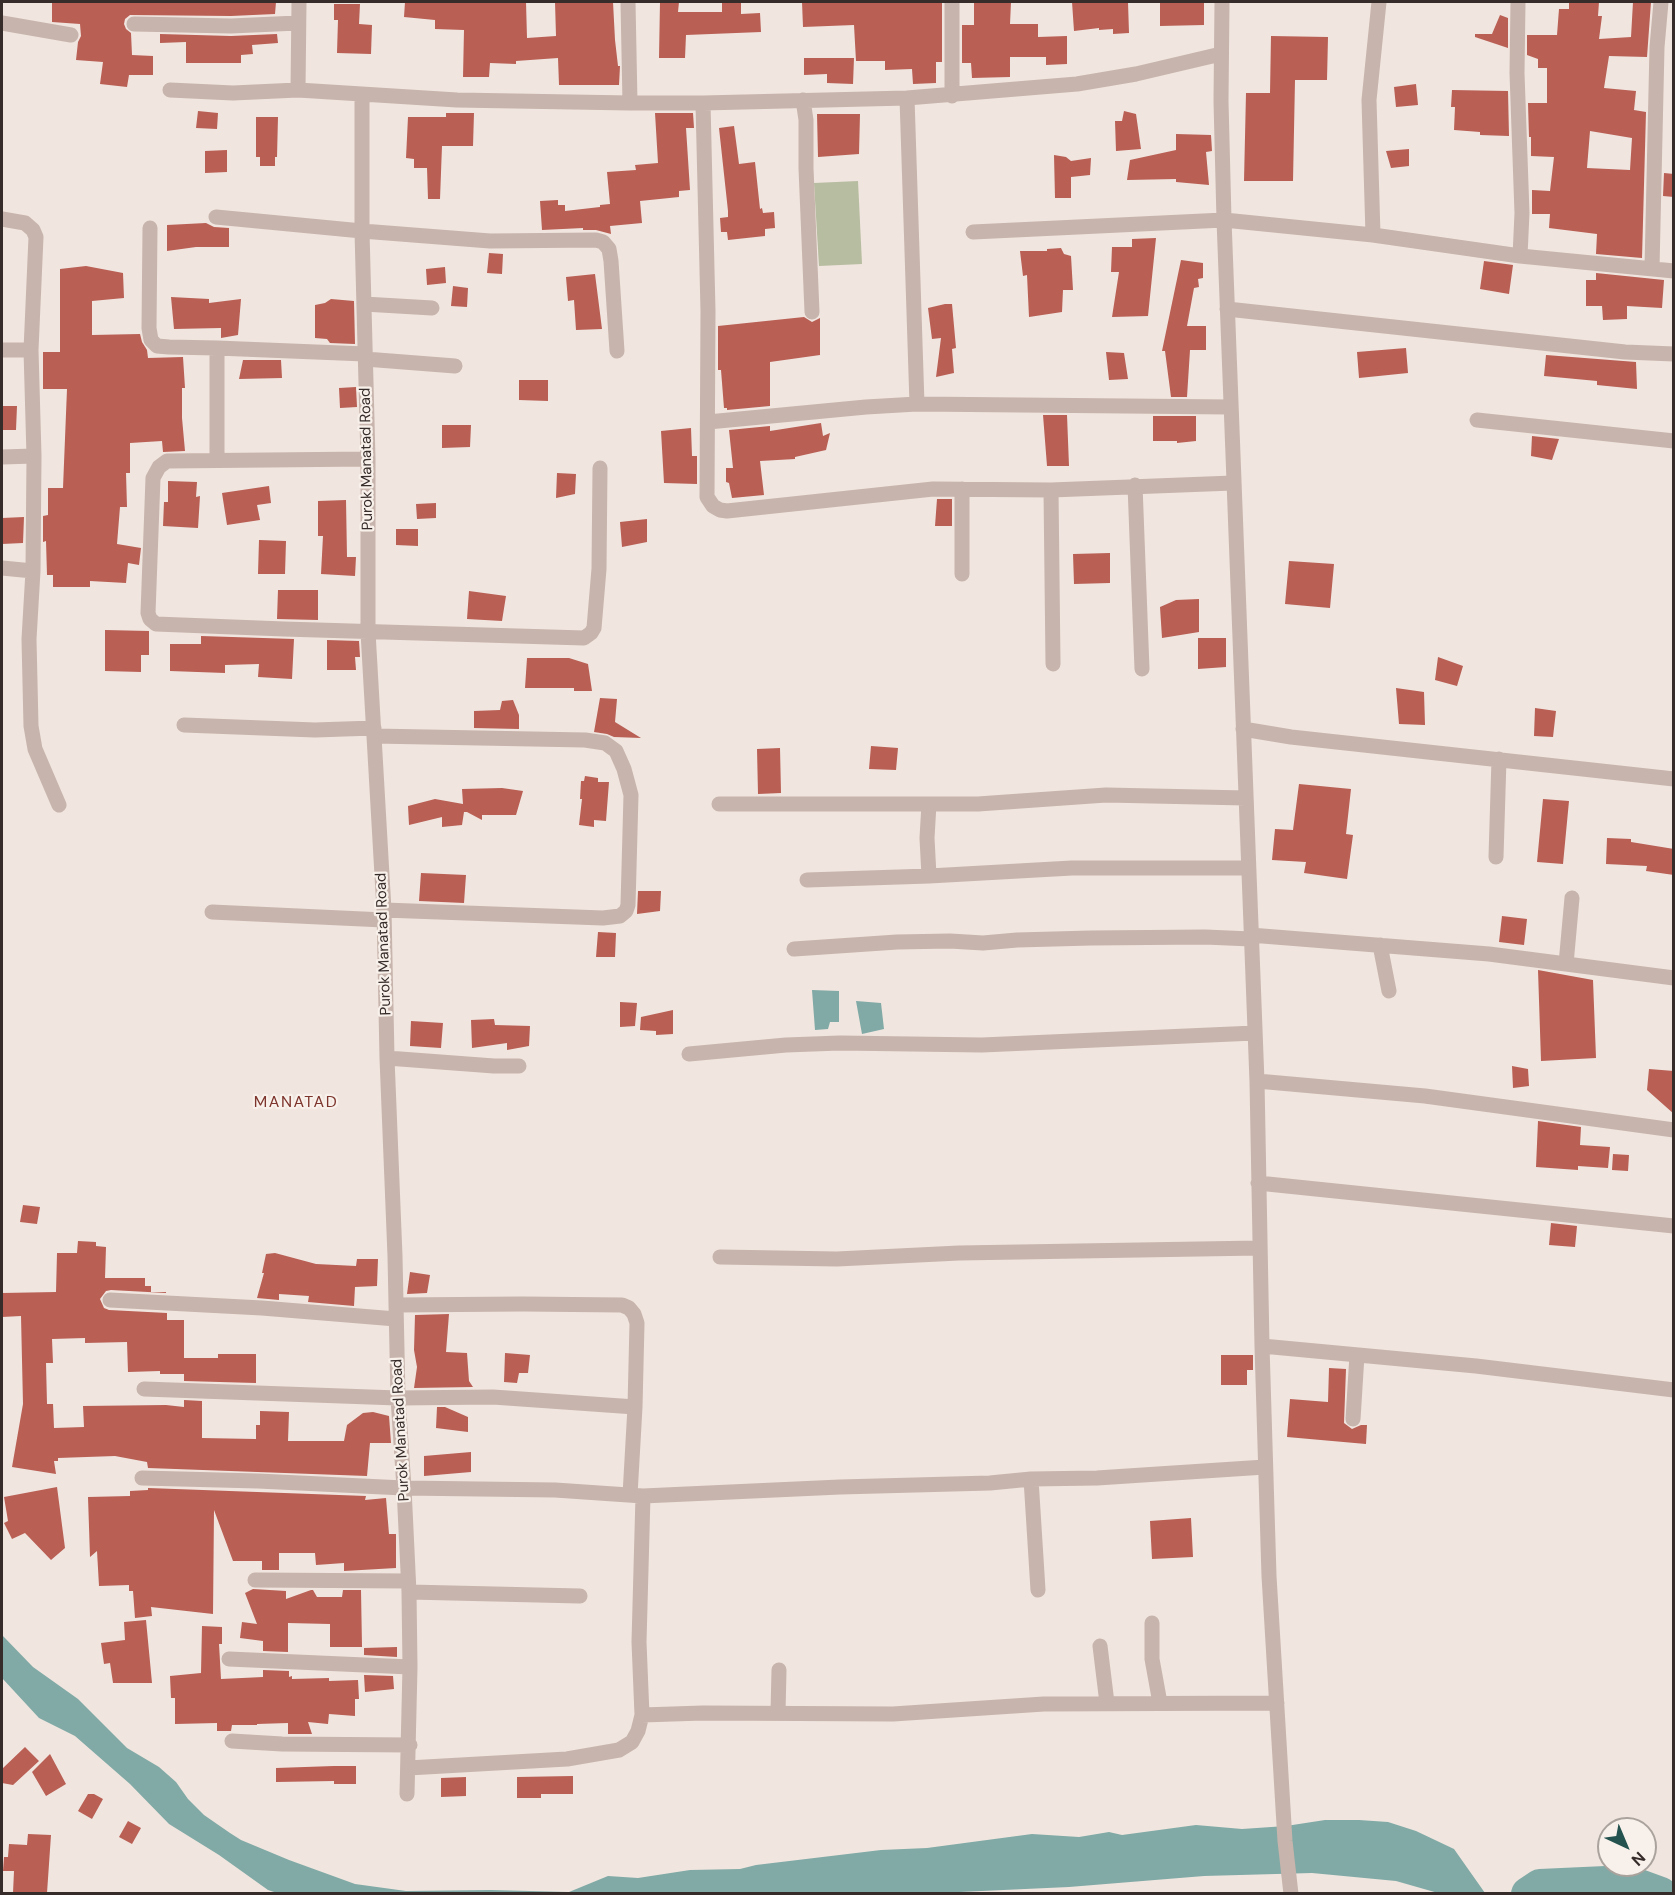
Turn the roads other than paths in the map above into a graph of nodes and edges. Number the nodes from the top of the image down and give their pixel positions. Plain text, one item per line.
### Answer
1 (299, 2) edge
2 (628, 2) edge
3 (952, 2) edge
4 (1222, 2) edge
5 (1379, 2) edge
6 (1518, 2) edge
7 (1661, 2) edge
8 (2, 23) edge
9 (134, 24) dead end
10 (298, 24) junction
11 (71, 35) dead end
12 (1221, 54) junction
13 (170, 90) dead end
14 (297, 90) junction
15 (362, 94) junction
16 (952, 96) junction
17 (907, 98) junction
18 (803, 100) junction
19 (630, 103) junction
20 (703, 104) junction
21 (216, 217) dead end
22 (2, 219) edge
23 (1224, 220) junction
24 (150, 228) dead end
25 (362, 231) junction
26 (973, 232) dead end
27 (1374, 235) junction
28 (1520, 256) junction
29 (1652, 268) junction
30 (1674, 271) edge
31 (364, 304) junction
32 (432, 308) dead end
33 (1227, 309) junction
34 (812, 312) dead end
35 (217, 348) junction
36 (2, 350) edge
37 (31, 350) junction
38 (617, 351) dead end
39 (1674, 354) edge
40 (365, 357) junction
41 (455, 366) dead end
42 (917, 404) junction
43 (1230, 407) junction
44 (1477, 420) dead end
45 (708, 422) junction
46 (1674, 441) edge
47 (34, 456) junction
48 (2, 457) edge
49 (368, 459) junction
50 (217, 460) junction
51 (600, 468) dead end
52 (1233, 483) junction
53 (1135, 485) junction
54 (963, 489) junction
55 (1051, 490) junction
56 (2, 568) edge
57 (33, 571) junction
58 (962, 574) dead end
59 (368, 632) junction
60 (1053, 664) dead end
61 (1142, 669) dead end
62 (184, 724) dead end
63 (1243, 729) junction
64 (374, 732) junction
65 (1499, 759) junction
66 (1674, 779) edge
67 (1246, 798) junction
68 (720, 804) dead end
69 (929, 804) junction
70 (58, 805) dead end
71 (1496, 857) dead end
72 (1248, 868) junction
73 (929, 876) junction
74 (807, 880) dead end
75 (1572, 898) dead end
76 (212, 912) dead end
77 (384, 915) junction
78 (1251, 937) junction
79 (1380, 945) junction
80 (794, 949) dead end
81 (1566, 964) junction
82 (1674, 978) edge
83 (1389, 991) dead end
84 (1255, 1033) junction
85 (689, 1054) dead end
86 (387, 1058) junction
87 (519, 1066) dead end
88 (1257, 1081) junction
89 (1674, 1130) edge
90 (1258, 1183) junction
91 (1674, 1226) edge
92 (1259, 1248) junction
93 (720, 1257) dead end
94 (110, 1300) dead end
95 (396, 1312) junction
96 (1262, 1346) junction
97 (1357, 1355) junction
98 (144, 1389) dead end
99 (1674, 1390) edge
100 (398, 1398) junction
101 (635, 1407) junction
102 (1353, 1419) dead end
103 (1265, 1467) junction
104 (142, 1478) dead end
105 (1031, 1479) junction
106 (404, 1488) junction
107 (637, 1496) junction
108 (255, 1580) dead end
109 (409, 1587) junction
110 (1038, 1590) dead end
111 (580, 1596) dead end
112 (1152, 1623) dead end
113 (1100, 1646) dead end
114 (229, 1659) dead end
115 (410, 1667) junction
116 (779, 1670) dead end
117 (1160, 1702) junction
118 (1277, 1702) junction
119 (1107, 1703) junction
120 (778, 1713) junction
121 (642, 1715) junction
122 (232, 1741) dead end
123 (410, 1745) junction
124 (408, 1768) junction
125 (407, 1794) dead end
126 (1291, 1893) edge

1 - 10 street
2 - 19 street
3 - 16 street
4 - 12 street
5 - 27 street
6 - 28 street
7 - 29 street
8 - 11 street
9 - 10 street
10 - 14 street
12 - 16 street
12 - 23 street
13 - 14 street
14 - 15 street
15 - 19 street
15 - 25 street, Purok Manatad Road
16 - 17 street
17 - 18 street
17 - 42 street
18 - 20 street
18 - 34 street
19 - 20 street
20 - 45 street
21 - 25 street
22 - 37 street
23 - 26 street
23 - 27 street
23 - 33 street
24 - 35 street
25 - 31 street, Purok Manatad Road
25 - 38 street
27 - 28 street
28 - 29 street
29 - 30 street
31 - 32 street
31 - 40 street, Purok Manatad Road
33 - 39 street
33 - 43 street
35 - 40 street
35 - 50 street
36 - 37 street
37 - 47 street
40 - 41 street
40 - 49 street, Purok Manatad Road
42 - 43 street
42 - 45 street
43 - 52 street
44 - 46 street
45 - 54 street
47 - 48 street
47 - 57 street
49 - 50 street
49 - 59 street, Purok Manatad Road
50 - 59 street
51 - 59 street
52 - 53 street
52 - 63 street
53 - 55 street
53 - 61 street
54 - 55 street
54 - 58 street
55 - 60 street
56 - 57 street
57 - 70 street
59 - 64 street, Purok Manatad Road
62 - 64 street
63 - 65 street
63 - 67 street
64 - 77 street, Purok Manatad Road
64 - 77 street
65 - 66 street
65 - 71 street
67 - 69 street
67 - 72 street
68 - 69 street
69 - 73 street
72 - 73 street
72 - 78 street
73 - 74 street
75 - 81 street
76 - 77 street
77 - 86 street, Purok Manatad Road
78 - 79 street
78 - 80 street
78 - 84 street
79 - 81 street
79 - 83 street
81 - 82 street
84 - 85 street
84 - 88 street
86 - 87 street
86 - 95 street, Purok Manatad Road
88 - 89 street
88 - 90 street
90 - 91 street
90 - 92 street
92 - 93 street
92 - 96 street
94 - 95 street
95 - 100 street, Purok Manatad Road
95 - 101 street
96 - 97 street
96 - 103 street
97 - 99 street
97 - 102 street
98 - 100 street
100 - 101 street
100 - 106 street, Purok Manatad Road
101 - 107 street
103 - 105 street
103 - 118 street
104 - 106 street
105 - 107 street
105 - 110 street
106 - 107 street
106 - 109 street, Purok Manatad Road
107 - 121 street
108 - 109 street
109 - 111 street
109 - 115 street, Purok Manatad Road
112 - 117 street
113 - 119 street
114 - 115 street
115 - 123 street, Purok Manatad Road
116 - 120 street
117 - 118 street
117 - 119 street
118 - 126 street
119 - 120 street
120 - 121 street
121 - 124 street
122 - 123 street
123 - 124 street, Purok Manatad Road
124 - 125 street, Purok Manatad Road

